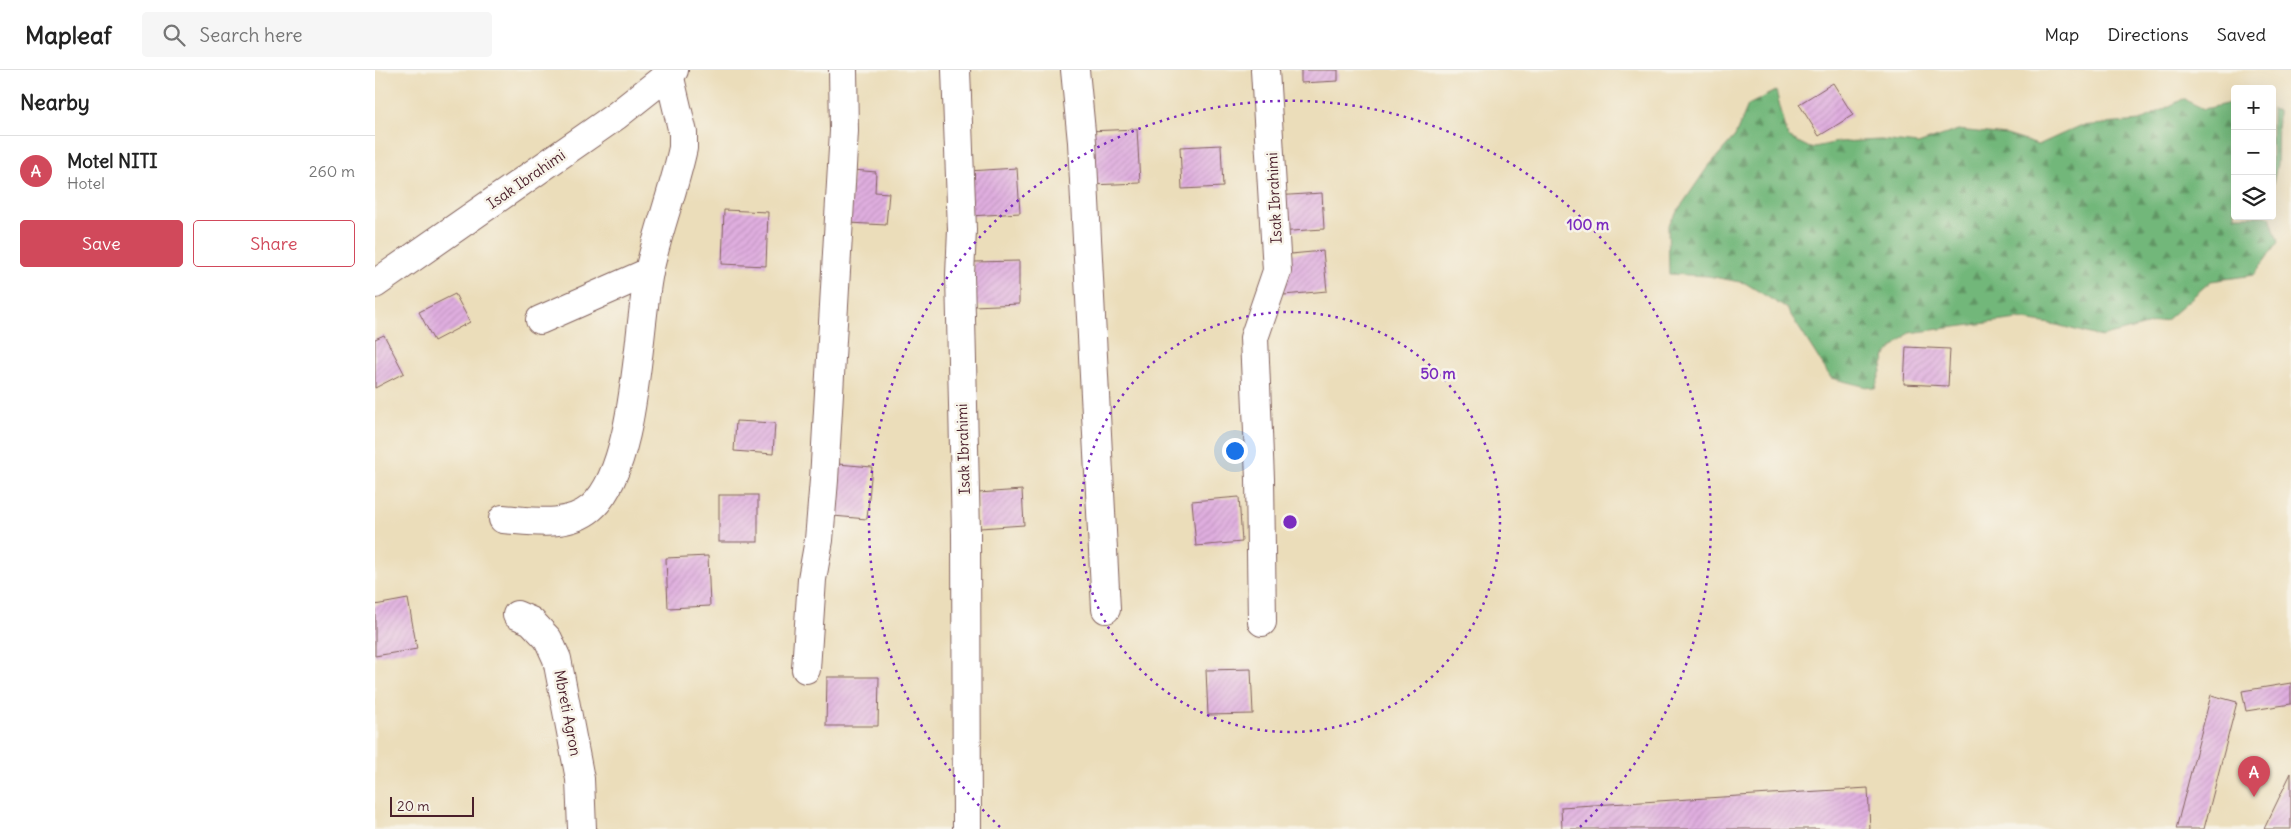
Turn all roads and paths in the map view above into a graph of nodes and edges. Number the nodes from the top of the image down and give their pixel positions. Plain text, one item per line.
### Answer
1 (843, 70) edge
2 (956, 70) edge
3 (1075, 70) edge
4 (1265, 70) edge
5 (663, 75) edge
6 (649, 272) junction
7 (375, 284) edge
8 (540, 320) dead end
9 (503, 519) dead end
10 (1106, 609) dead end
11 (517, 615) dead end
12 (1262, 622) dead end
13 (807, 669) dead end
14 (582, 829) edge
15 (967, 829) edge

1 - 13 street
2 - 15 street, Isak Ibrahimi
3 - 10 street
4 - 12 street, Isak Ibrahimi
5 - 6 street
5 - 7 street, Isak Ibrahimi
6 - 8 street
6 - 9 street
11 - 14 street, Mbreti Agron

